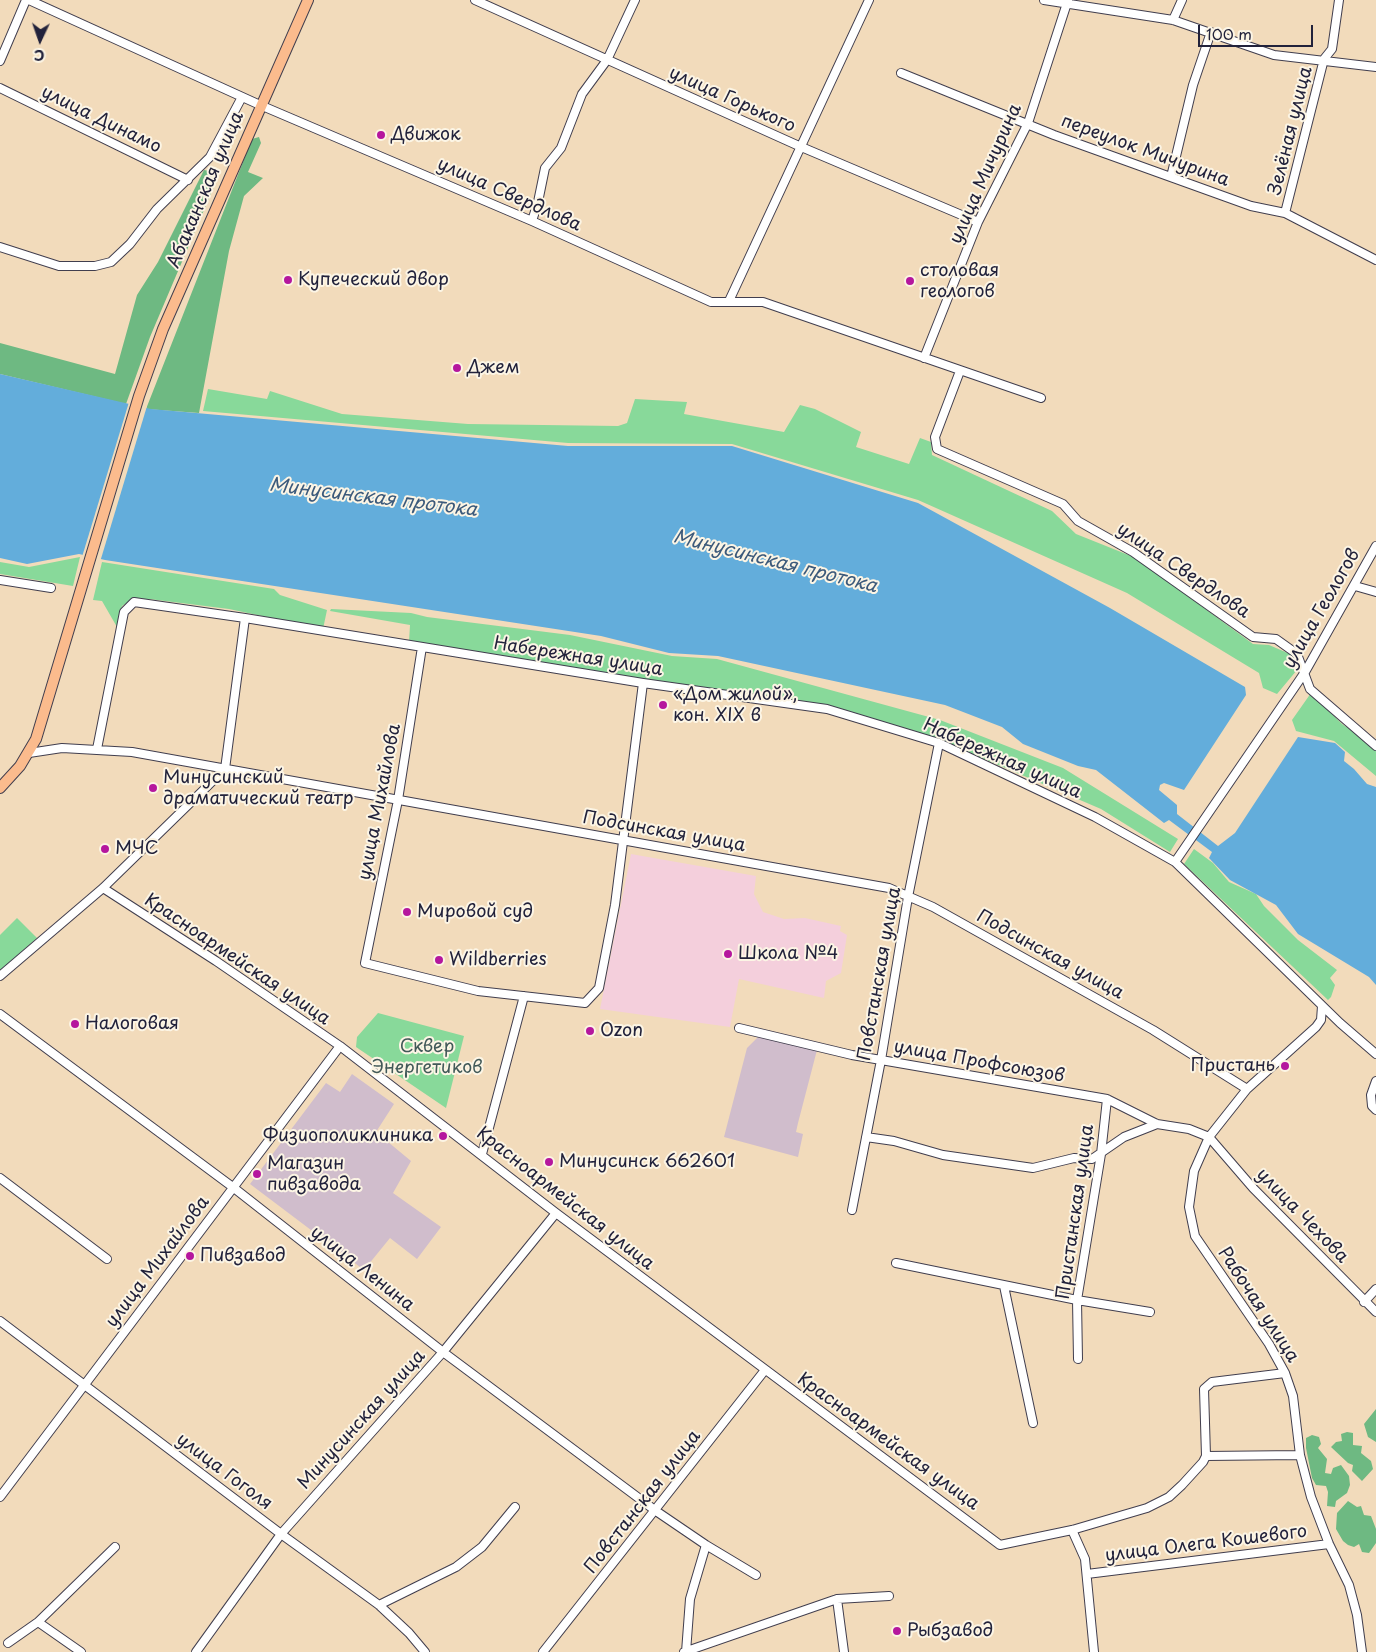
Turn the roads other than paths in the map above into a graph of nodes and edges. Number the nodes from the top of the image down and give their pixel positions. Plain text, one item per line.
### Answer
1 (27, 0) edge
2 (308, 0) edge
3 (475, 0) edge
4 (635, 0) edge
5 (869, 0) edge
6 (1044, 0) edge
7 (1182, 0) edge
8 (1339, 0) edge
9 (1067, 2) edge
10 (1173, 20) junction
11 (1211, 32) junction
12 (607, 60) junction
13 (1324, 60) junction
14 (0, 61) edge
15 (1376, 67) edge
16 (901, 73) dead end
17 (0, 88) edge
18 (242, 97) junction
19 (260, 105) junction
20 (1028, 123) junction
21 (799, 146) junction
22 (1172, 177) junction
23 (188, 180) junction
24 (1285, 213) junction
25 (532, 221) junction
26 (978, 222) junction
27 (0, 247) edge
28 (1376, 260) edge
29 (729, 301) junction
30 (924, 358) junction
31 (960, 371) junction
32 (1041, 398) dead end
33 (1376, 546) edge
34 (0, 580) edge
35 (1355, 586) junction
36 (51, 588) dead end
37 (1376, 592) edge
38 (245, 618) junction
39 (422, 647) junction
40 (1305, 672) junction
41 (643, 684) junction
42 (939, 743) junction
43 (1376, 746) edge
44 (97, 749) junction
45 (29, 753) junction
46 (225, 769) junction
47 (0, 788) edge
48 (398, 800) junction
49 (623, 840) junction
50 (1175, 862) junction
51 (103, 888) junction
52 (908, 897) junction
53 (0, 976) edge
54 (524, 996) junction
55 (1322, 1006) junction
56 (0, 1014) edge
57 (739, 1028) dead end
58 (340, 1046) junction
59 (1376, 1054) edge
60 (881, 1060) junction
61 (1376, 1081) edge
62 (1247, 1089) junction
63 (1107, 1099) junction
64 (1376, 1110) edge
65 (1157, 1124) junction
66 (866, 1137) junction
67 (1209, 1137) junction
68 (482, 1154) junction
69 (1100, 1154) junction
70 (0, 1178) edge
71 (234, 1188) junction
72 (852, 1210) dead end
73 (556, 1213) junction
74 (107, 1259) dead end
75 (896, 1263) dead end
76 (1004, 1286) junction
77 (1376, 1289) edge
78 (1077, 1300) junction
79 (1364, 1302) junction
80 (1150, 1312) dead end
81 (1376, 1312) edge
82 (0, 1321) edge
83 (443, 1352) junction
84 (1078, 1359) dead end
85 (765, 1370) junction
86 (1285, 1373) junction
87 (84, 1383) junction
88 (1033, 1423) dead end
89 (1300, 1455) junction
90 (1206, 1456) junction
91 (0, 1497) edge
92 (515, 1507) dead end
93 (656, 1511) junction
94 (1072, 1530) junction
95 (281, 1534) junction
96 (1329, 1544) junction
97 (706, 1545) junction
98 (115, 1547) dead end
99 (1088, 1574) junction
100 (756, 1575) dead end
101 (889, 1596) dead end
102 (837, 1599) junction
103 (380, 1604) junction
104 (38, 1622) junction
105 (0, 1637) edge
106 (8, 1643) junction
107 (10, 1652) edge
108 (81, 1652) edge
109 (196, 1652) edge
110 (425, 1652) edge
111 (543, 1652) edge
112 (685, 1652) edge
113 (844, 1652) edge
114 (1094, 1652) edge
115 (1362, 1652) edge

1 - 14 street
1 - 18 street, улица Свердлова
2 - 19 main road, Абаканская улица
3 - 12 street, улица Горького
4 - 12 street
5 - 21 street
6 - 9 street
7 - 10 street
8 - 13 street, Зелёная улица
9 - 10 street
9 - 20 street, улица Мичурина
10 - 11 street
11 - 13 street
11 - 22 street
12 - 21 street, улица Горького
12 - 25 street
13 - 15 street
13 - 24 street, Зелёная улица
16 - 20 street, переулок Мичурина
17 - 23 street, улица Динамо
18 - 19 street, улица Свердлова
18 - 23 street, Абаканская улица
19 - 25 street, улица Свердлова
19 - 45 main road, Абаканская улица
20 - 22 street, переулок Мичурина
20 - 26 street, улица Мичурина
21 - 26 street, улица Горького
21 - 29 street
22 - 24 street, переулок Мичурина
23 - 27 street, Абаканская улица
24 - 28 street, переулок Мичурина
25 - 29 street, улица Свердлова
26 - 30 street, улица Мичурина
29 - 30 street, улица Свердлова
30 - 31 street, улица Свердлова
31 - 32 street, улица Свердлова
31 - 40 street, улица Свердлова
33 - 35 street, улица Геологов
34 - 36 street
35 - 37 street
35 - 40 street, улица Геологов
38 - 39 street, Набережная улица
38 - 44 street, Набережная улица
38 - 46 street
39 - 41 street, Набережная улица
39 - 48 street, улица Михайлова
40 - 43 street, улица Свердлова
40 - 50 street, улица Геологов
41 - 42 street, Набережная улица
41 - 49 street
42 - 50 street, Набережная улица
42 - 52 street, Повстанская улица
44 - 45 street, Подсинская улица
44 - 46 street, Подсинская улица
45 - 47 main road, Абаканская улица
46 - 48 street, Подсинская улица
46 - 51 street
48 - 49 street, Подсинская улица
48 - 54 street, улица Михайлова
49 - 52 street, Подсинская улица
49 - 54 street
50 - 55 street, Набережная улица
51 - 53 street
51 - 58 street, Красноармейская улица
52 - 60 street, Повстанская улица
52 - 62 street, Подсинская улица
54 - 68 street
55 - 59 street, Набережная улица
55 - 62 street
56 - 71 street, улица Ленина
57 - 60 street, улица Профсоюзов
58 - 68 street, Красноармейская улица
58 - 71 street, улица Михайлова
60 - 63 street, улица Профсоюзов
60 - 66 street, Повстанская улица
61 - 64 street
62 - 67 street
63 - 65 street, улица Профсоюзов
63 - 69 street, Пристанская улица
65 - 67 street, улица Профсоюзов
65 - 69 street
66 - 69 street
66 - 72 street, Повстанская улица
67 - 79 street, улица Чехова
67 - 86 street, Рабочая улица
68 - 73 street, Красноармейская улица
69 - 78 street, Пристанская улица
70 - 74 street
71 - 83 street, улица Ленина
71 - 87 street, улица Михайлова
73 - 83 street, Минусинская улица
73 - 85 street, Красноармейская улица
75 - 76 street
76 - 78 street
76 - 88 street
77 - 79 street
78 - 80 street
78 - 84 street, Пристанская улица
79 - 81 street, улица Чехова
82 - 87 street, улица Гоголя
83 - 93 street, улица Ленина
83 - 95 street, Минусинская улица
85 - 93 street, Повстанская улица
85 - 94 street, Красноармейская улица
86 - 89 street, Рабочая улица
86 - 90 street
87 - 91 street, улица Михайлова
87 - 95 street, улица Гоголя
89 - 90 street
89 - 96 street, Рабочая улица
90 - 94 street
92 - 103 street
93 - 97 street, улица Ленина
93 - 111 street, Повстанская улица
94 - 99 street
95 - 103 street, улица Гоголя
95 - 109 street, Минусинская улица
96 - 99 street, улица Олега Кошевого
96 - 115 street, Рабочая улица
97 - 100 street, улица Ленина
97 - 112 street
98 - 104 street
99 - 114 street
101 - 102 street
102 - 112 street
102 - 113 street
103 - 110 street, улица Гоголя
104 - 106 street
104 - 108 street
105 - 106 street
106 - 107 street

